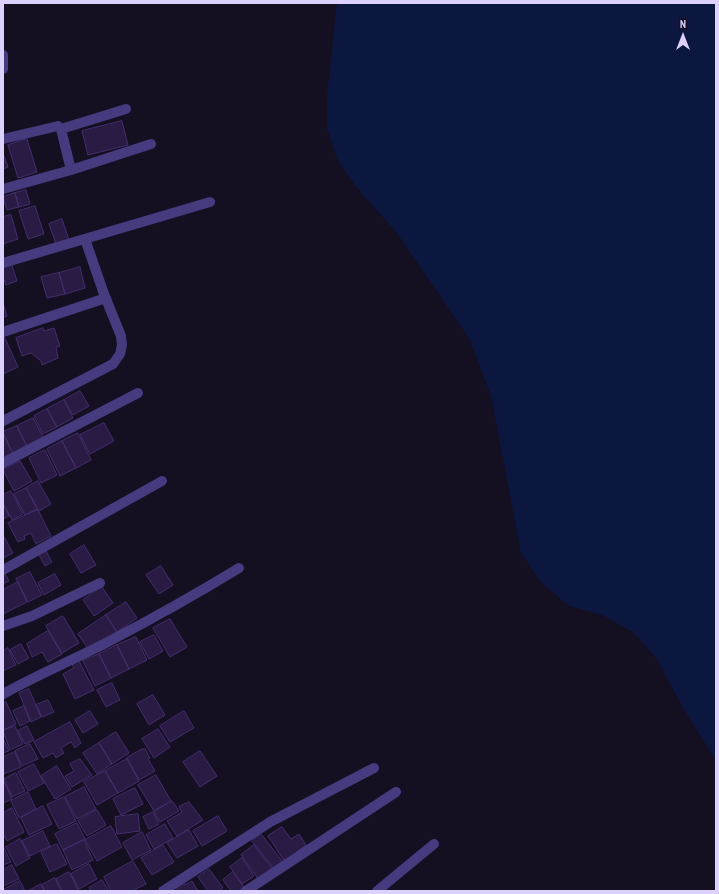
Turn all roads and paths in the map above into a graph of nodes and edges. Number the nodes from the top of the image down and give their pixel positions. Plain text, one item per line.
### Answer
1 (3, 55) edge
2 (3, 69) edge
3 (126, 109) dead end
4 (61, 129) junction
5 (3, 139) edge
6 (151, 144) dead end
7 (71, 170) junction
8 (3, 189) edge
9 (210, 202) dead end
10 (85, 239) junction
11 (3, 263) edge
12 (106, 298) junction
13 (3, 332) edge
14 (138, 393) dead end
15 (3, 421) edge
16 (3, 462) edge
17 (162, 482) dead end
18 (239, 568) dead end
19 (3, 570) edge
20 (100, 583) dead end
21 (3, 626) edge
22 (3, 694) edge
23 (374, 768) dead end
24 (396, 792) dead end
25 (434, 844) dead end
26 (163, 891) edge
27 (246, 891) edge
28 (377, 891) edge

1 - 2 street
3 - 4 street
4 - 5 street
4 - 7 street
6 - 7 street
7 - 8 street
9 - 10 street
10 - 11 street
10 - 12 street
12 - 13 street
12 - 15 street
14 - 16 street
17 - 19 street
18 - 22 street
20 - 21 street
23 - 26 street
24 - 27 street
25 - 28 street

